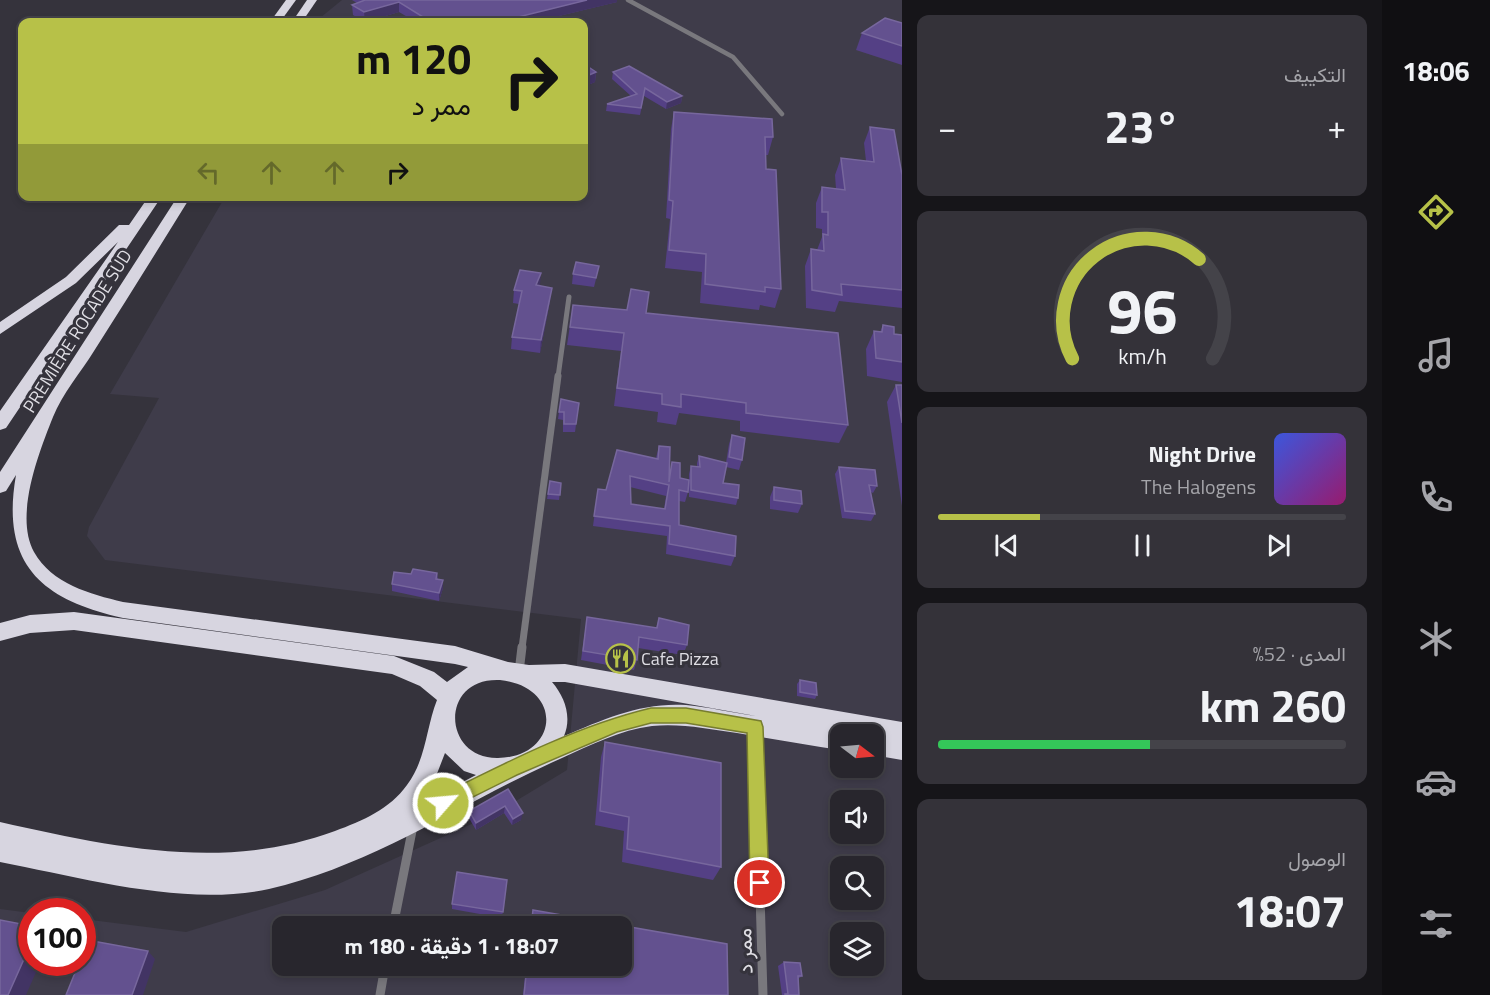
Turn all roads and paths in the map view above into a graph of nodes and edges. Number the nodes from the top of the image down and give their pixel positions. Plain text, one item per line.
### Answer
1 (291, 0) edge
2 (312, 0) edge
3 (628, 0) edge
4 (278, 18) edge
5 (300, 18) edge
6 (782, 114) dead end
7 (150, 201) edge
8 (152, 201) edge
9 (182, 201) edge
10 (569, 297) dead end
11 (0, 329) edge
12 (45, 417) junction
13 (0, 424) edge
14 (0, 486) edge
15 (0, 632) edge
16 (517, 672) junction
17 (448, 697) junction
18 (442, 724) junction
19 (755, 727) junction
20 (902, 732) edge
21 (830, 738) edge
22 (884, 747) edge
23 (902, 750) edge
24 (535, 759) junction
25 (511, 769) junction
26 (414, 821) junction
27 (0, 834) edge
28 (0, 850) edge
29 (395, 916) edge
30 (383, 976) edge
31 (380, 995) edge
32 (763, 995) edge

1 - 4 highway
2 - 5 highway
3 - 6 lane
7 - 11 highway
8 - 13 highway, PREMIÈRE ROCADE SUD
9 - 12 highway, PREMIÈRE ROCADE SUD
10 - 16 lane
12 - 14 highway, PREMIÈRE ROCADE SUD
12 - 16 highway
15 - 17 highway
16 - 17 highway
16 - 20 highway
16 - 24 highway
17 - 18 highway
18 - 25 highway
18 - 27 highway
19 - 21 highway
19 - 24 highway
19 - 32 lane, ممر د
22 - 23 highway
24 - 25 highway
25 - 26 highway
26 - 28 highway
26 - 29 lane
30 - 31 lane

